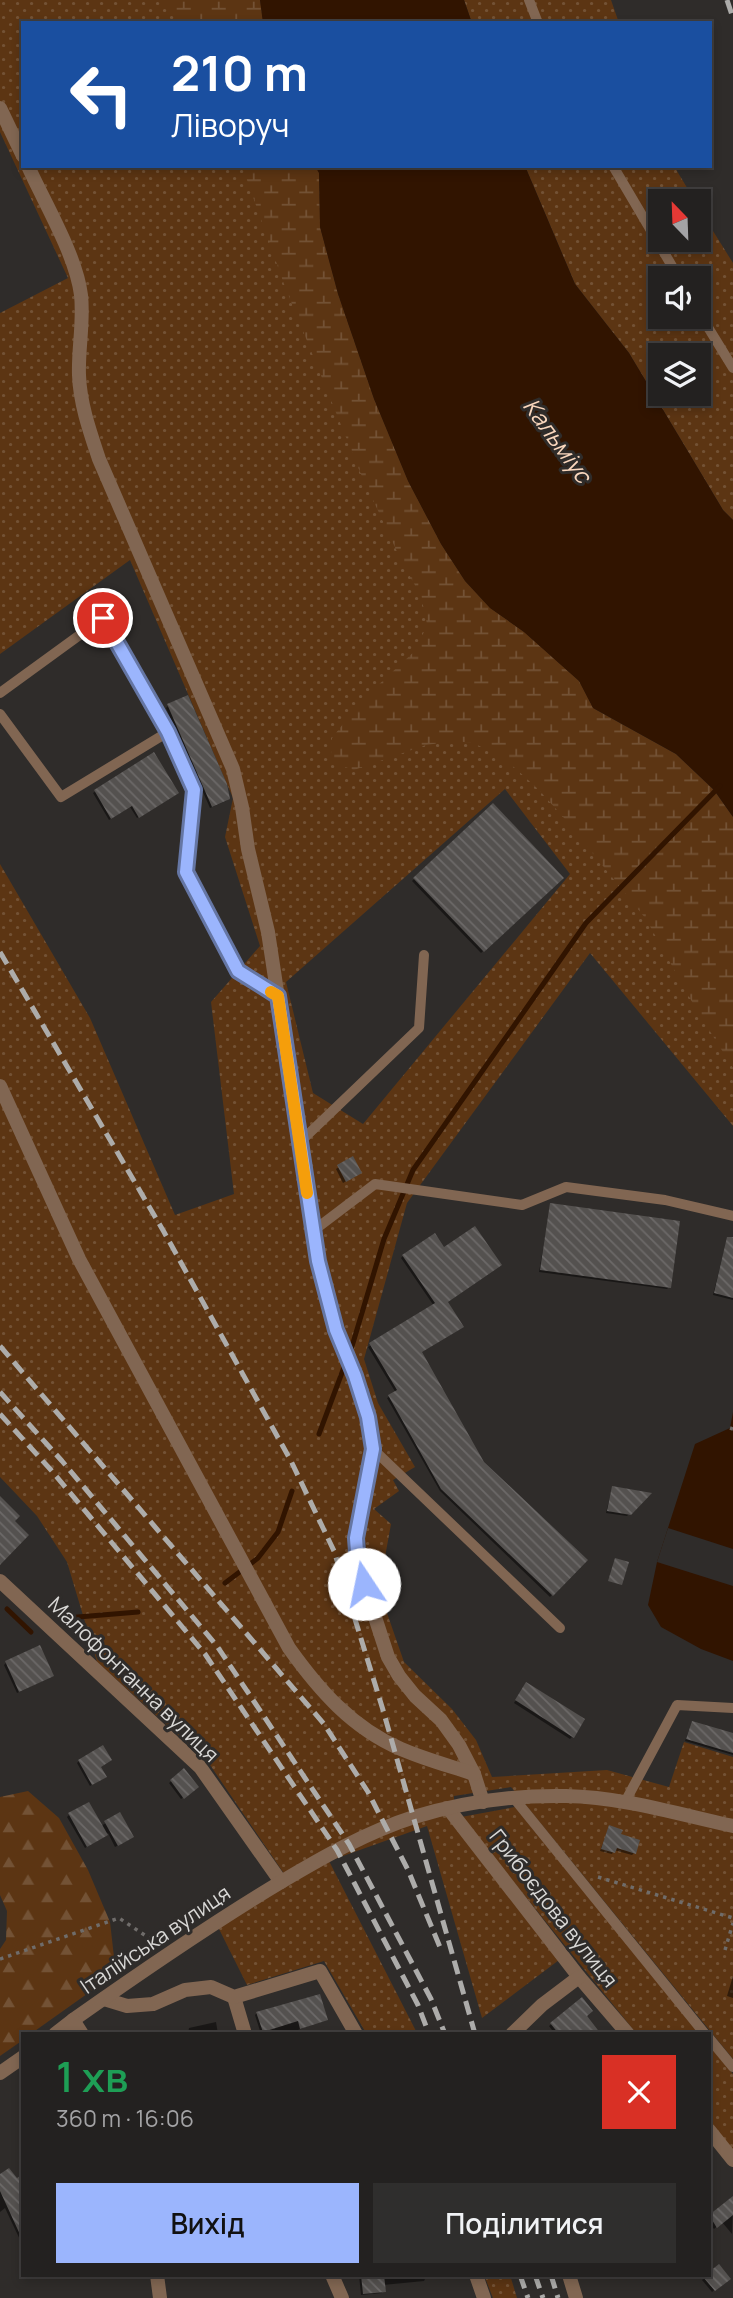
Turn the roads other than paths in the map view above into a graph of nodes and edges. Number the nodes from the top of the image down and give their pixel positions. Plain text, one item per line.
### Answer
1 (529, 0) edge
2 (537, 21) edge
3 (0, 108) edge
4 (21, 152) edge
5 (29, 168) edge
6 (614, 168) edge
7 (672, 266) edge
8 (709, 329) edge
9 (733, 368) edge
10 (0, 693) edge
11 (0, 714) edge
12 (168, 732) junction
13 (424, 955) dead end
14 (278, 996) junction
15 (0, 1086) edge
16 (300, 1142) junction
17 (733, 1216) edge
18 (313, 1231) junction
19 (373, 1449) junction
20 (0, 1581) edge
21 (560, 1628) dead end
22 (733, 1707) edge
23 (474, 1774) junction
24 (513, 1797) junction
25 (484, 1802) junction
26 (625, 1802) junction
27 (448, 1808) junction
28 (733, 1826) edge
29 (281, 1882) junction
30 (579, 1977) junction
31 (234, 1997) junction
32 (104, 1998) junction
33 (73, 2021) junction
34 (58, 2032) edge
35 (81, 2032) edge
36 (244, 2032) edge
37 (355, 2032) edge
38 (514, 2032) edge
39 (626, 2032) edge
40 (704, 2032) edge
41 (711, 2041) edge
42 (21, 2058) edge
43 (733, 2067) edge
44 (0, 2073) edge
45 (711, 2132) edge
46 (733, 2160) edge
47 (158, 2277) edge
48 (333, 2277) edge
49 (477, 2277) edge
50 (570, 2277) edge
51 (160, 2298) edge
52 (342, 2298) edge
53 (484, 2298) edge
54 (576, 2298) edge

1 - 2 lane
3 - 4 street
5 - 14 street
6 - 7 lane
8 - 9 lane
10 - 12 lane
11 - 12 lane
12 - 14 lane
13 - 16 lane
14 - 16 street
15 - 23 street
16 - 18 street
17 - 18 lane
18 - 19 street
19 - 21 lane
19 - 23 street
20 - 29 street, Малофонтанна вулиця
22 - 26 lane
23 - 25 street
24 - 25 street, Італійська вулиця
24 - 26 street, Італійська вулиця
24 - 40 lane
25 - 27 street, Італійська вулиця
26 - 28 street, Італійська вулиця
27 - 29 street, Італійська вулиця
27 - 30 street, Грибоєдова вулиця
29 - 32 street, Італійська вулиця
30 - 38 street
30 - 39 street, Грибоєдова вулиця
31 - 32 street
31 - 36 street
31 - 37 street
32 - 33 street, Італійська вулиця
33 - 34 street, Італійська вулиця
33 - 35 street
41 - 43 lane
42 - 44 street
45 - 46 street
47 - 51 street
48 - 52 street
49 - 53 street
50 - 54 street

